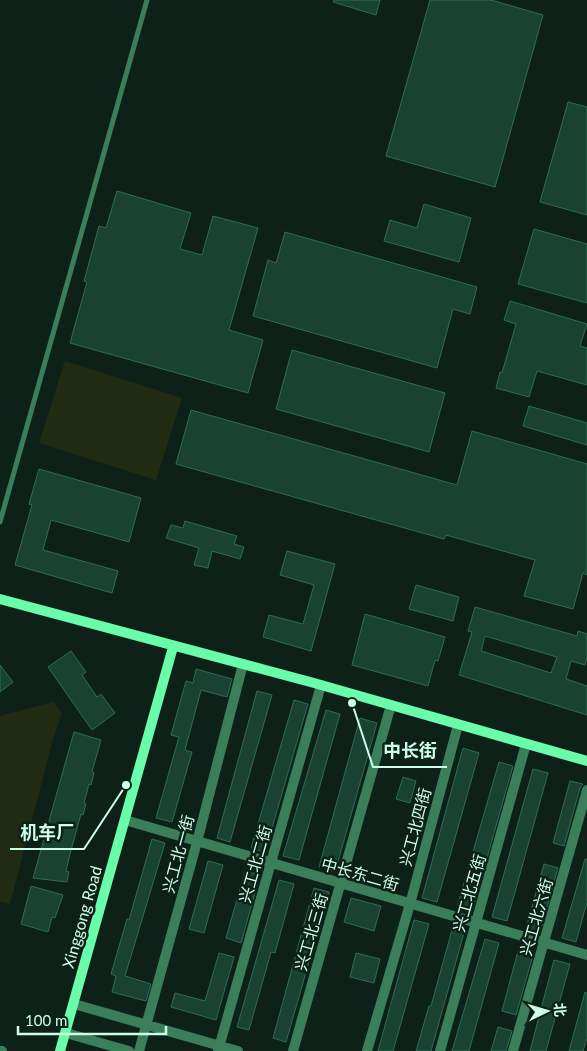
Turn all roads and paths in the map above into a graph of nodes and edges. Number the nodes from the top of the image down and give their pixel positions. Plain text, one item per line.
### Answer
1 (148, 0) edge
2 (0, 522) edge
3 (0, 599) edge
4 (173, 647) junction
5 (243, 664) junction
6 (321, 685) junction
7 (391, 705) junction
8 (458, 725) junction
9 (526, 744) junction
10 (587, 761) edge
11 (587, 790) edge
12 (125, 820) junction
13 (197, 842) junction
14 (271, 863) junction
15 (341, 884) junction
16 (410, 904) junction
17 (476, 923) junction
18 (544, 942) junction
19 (587, 955) edge
20 (74, 1004) junction
21 (146, 1025) junction
22 (66, 1033) junction
23 (219, 1048) edge
24 (60, 1051) edge
25 (129, 1051) edge
26 (139, 1051) edge
27 (238, 1051) edge
28 (294, 1051) edge
29 (367, 1051) edge
30 (440, 1051) edge
31 (513, 1051) edge

1 - 2 lane
3 - 4 street
4 - 5 street
4 - 12 street, Xinggong Road
5 - 6 street
5 - 13 street, 兴工北一街
6 - 7 street
6 - 14 street, 兴工北二街
7 - 8 street
7 - 15 street, 兴工北三街
8 - 9 street
8 - 16 street, 兴工北四街
9 - 10 street
9 - 17 street, 兴工北五街
11 - 18 street, 兴工北六街
12 - 13 street, 中长东二街
12 - 20 street, Xinggong Road
13 - 14 street, 中长东二街
13 - 21 street, 兴工北一街
14 - 15 street, 中长东二街
14 - 23 street, 兴工北二街
15 - 16 street, 中长东二街
15 - 28 street, 兴工北三街
16 - 17 street, 中长东二街
16 - 29 street, 兴工北四街
17 - 18 street, 中长东二街
17 - 30 street, 兴工北五街
18 - 19 street, 中长东二街
18 - 31 street, 兴工北六街
20 - 21 street
20 - 22 street, Xinggong Road
21 - 23 street
21 - 26 street, 兴工北一街
22 - 24 street, Xinggong Road
22 - 25 street
23 - 27 street

